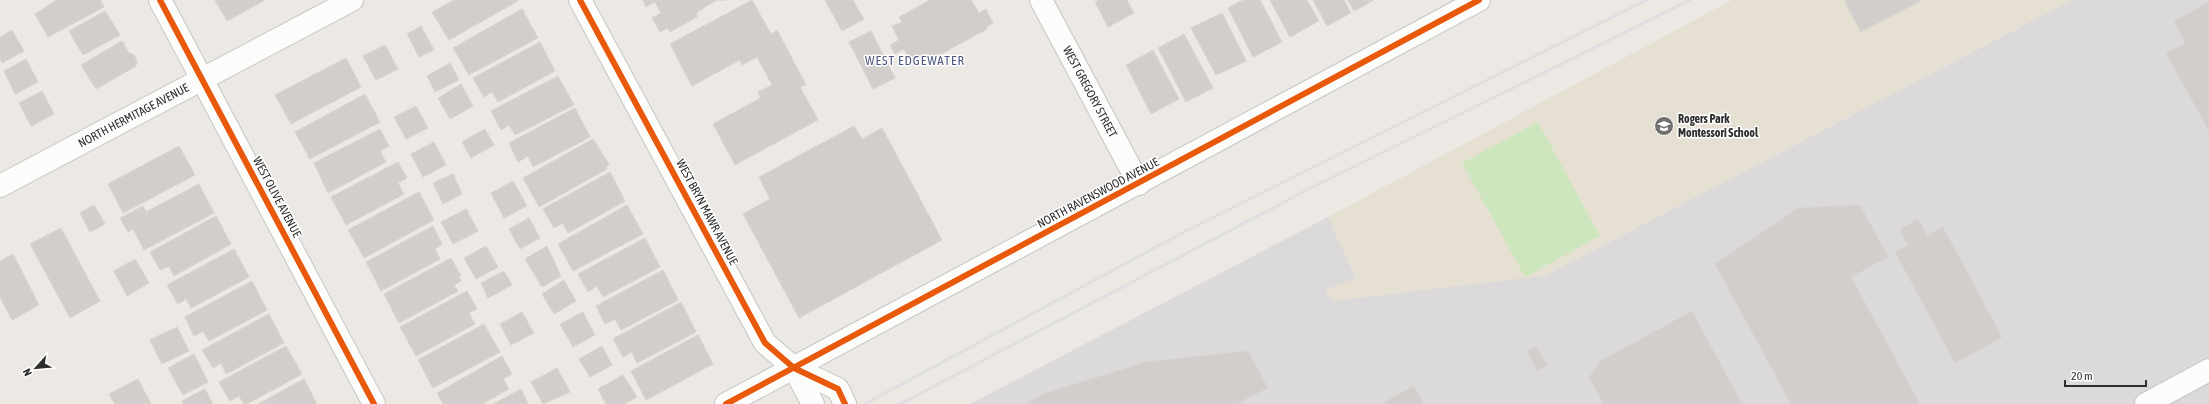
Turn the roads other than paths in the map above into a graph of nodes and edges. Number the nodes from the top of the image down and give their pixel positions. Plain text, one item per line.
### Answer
1 (160, 0) edge
2 (352, 0) edge
3 (580, 0) edge
4 (1041, 0) edge
5 (1479, 0) edge
6 (202, 80) junction
7 (1139, 184) junction
8 (0, 186) edge
9 (794, 368) junction
10 (2209, 370) edge
11 (374, 404) edge
12 (726, 404) edge
13 (813, 404) edge
14 (845, 404) edge
15 (2146, 404) edge

1 - 6 street, WEST OLIVE AVENUE
2 - 6 street, NORTH HERMITAGE AVENUE
3 - 9 street, WEST BRYN MAWR AVENUE
4 - 7 street, WEST GREGORY STREET
5 - 7 street, NORTH RAVENSWOOD AVENUE
6 - 8 street, NORTH HERMITAGE AVENUE
6 - 11 street, WEST OLIVE AVENUE
7 - 9 street, NORTH RAVENSWOOD AVENUE
9 - 12 street, NORTH RAVENSWOOD AVENUE
9 - 13 street, WEST BRYN MAWR AVENUE
9 - 14 street, WEST BRYN MAWR AVENUE
10 - 15 street

